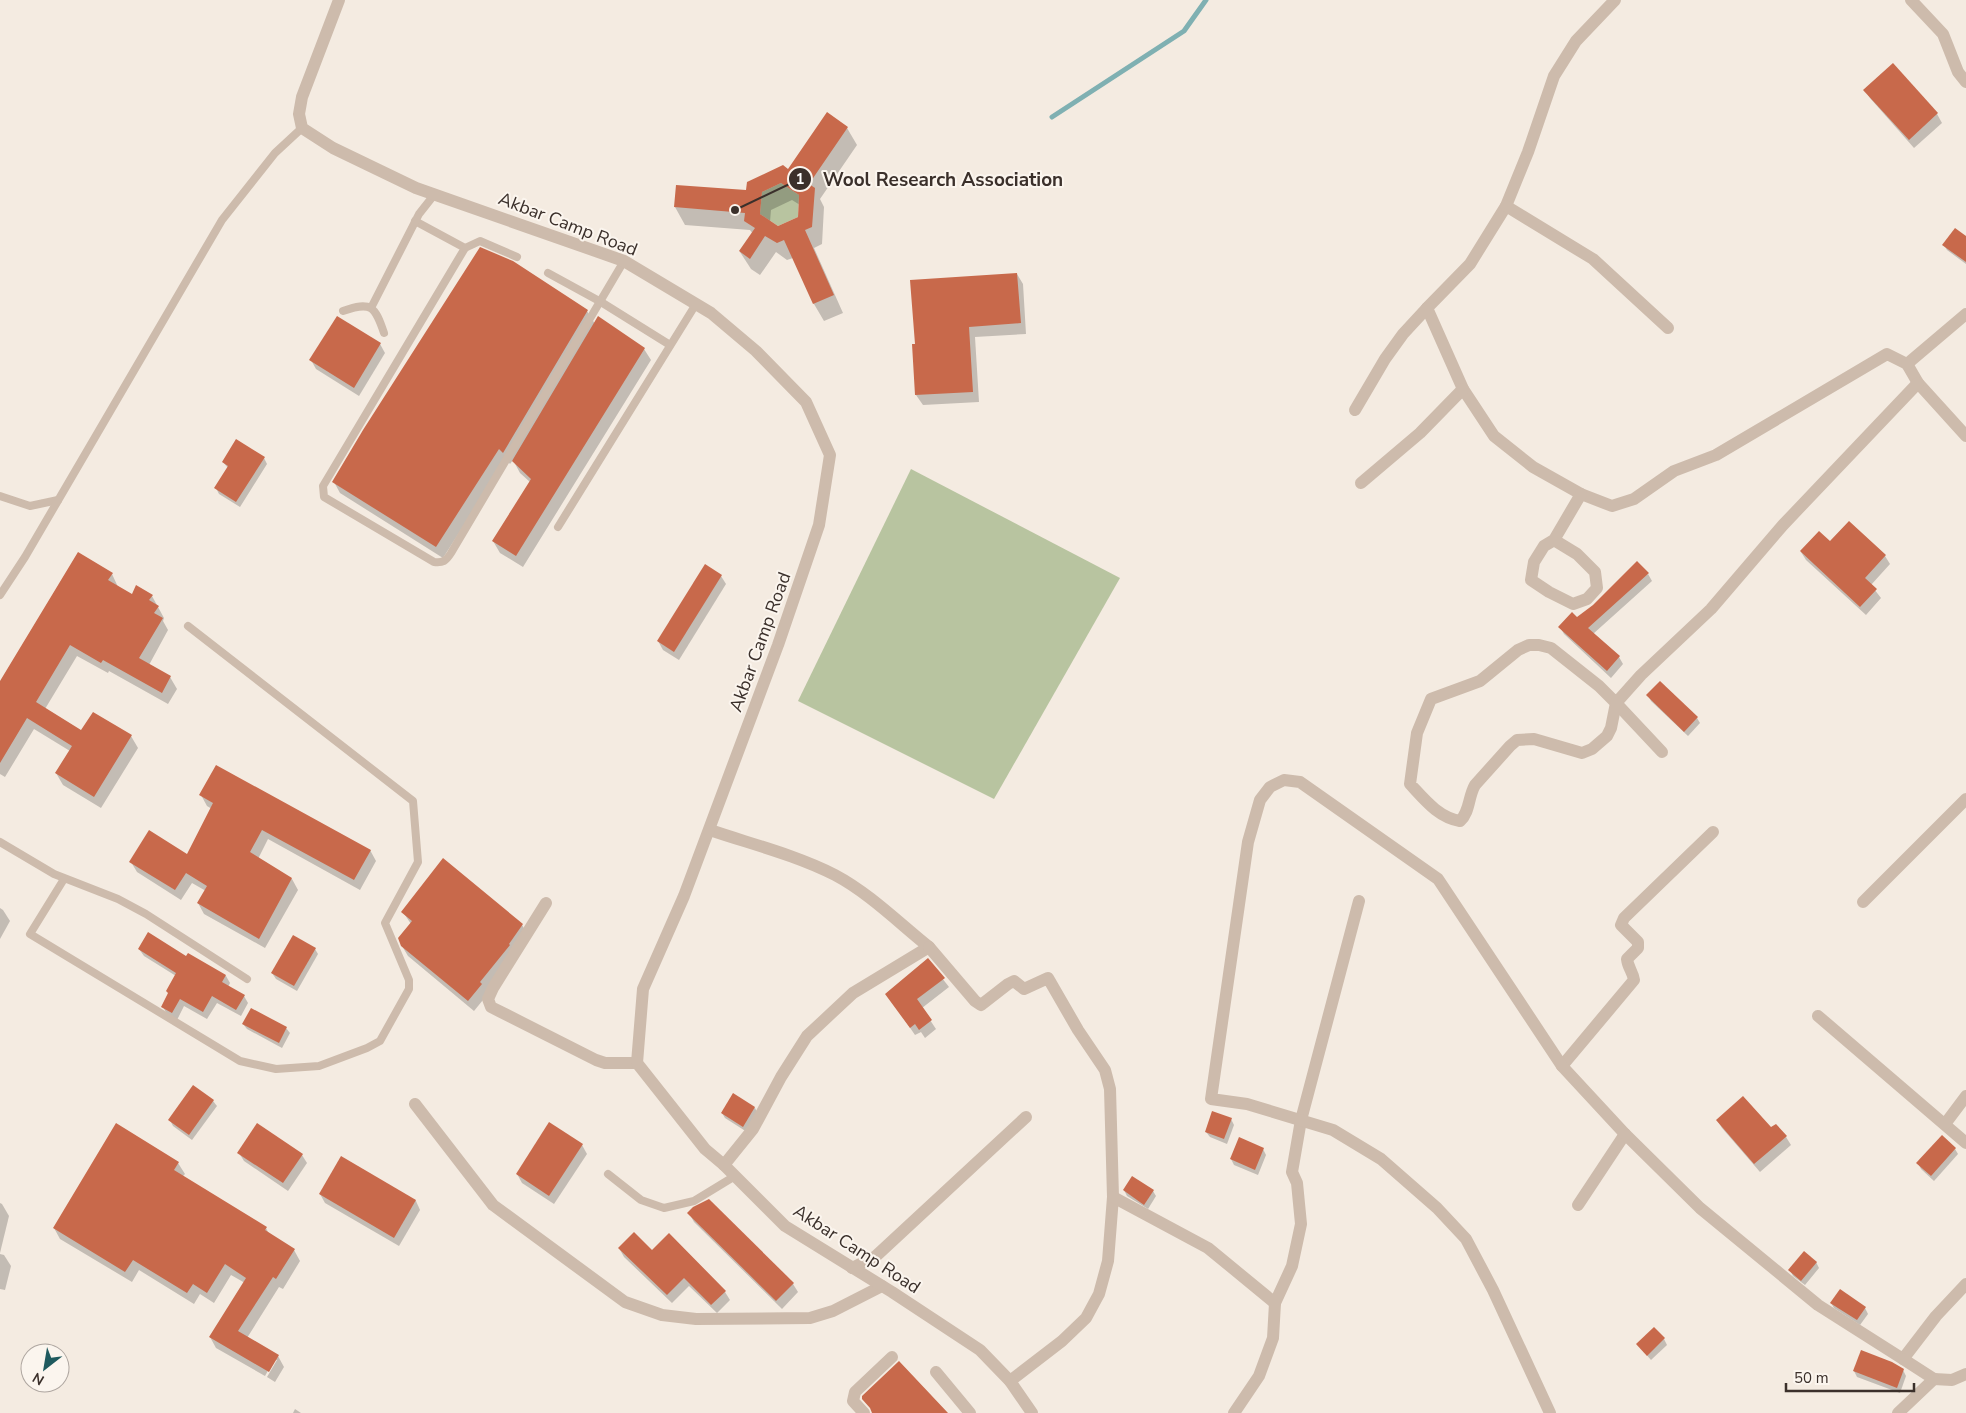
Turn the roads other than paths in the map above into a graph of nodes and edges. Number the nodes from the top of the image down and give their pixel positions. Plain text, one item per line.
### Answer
1 (339, 0) edge
2 (1614, 0) edge
3 (1911, 0) edge
4 (1966, 82) edge
5 (302, 128) junction
6 (434, 195) junction
7 (1506, 206) junction
8 (415, 221) junction
9 (466, 248) junction
10 (517, 257) dead end
11 (624, 261) junction
12 (548, 273) dead end
13 (600, 302) junction
14 (696, 304) junction
15 (371, 308) junction
16 (1427, 308) junction
17 (344, 311) dead end
18 (1966, 314) edge
19 (1668, 328) dead end
20 (384, 333) dead end
21 (670, 345) junction
22 (1907, 364) junction
23 (1918, 383) junction
24 (1463, 389) junction
25 (1355, 410) dead end
26 (1966, 436) edge
27 (1361, 482) dead end
28 (1581, 494) junction
29 (0, 496) edge
30 (58, 500) junction
31 (558, 527) dead end
32 (1554, 540) junction
33 (0, 595) edge
34 (188, 626) dead end
35 (1616, 703) junction
36 (1662, 752) dead end
37 (1966, 799) edge
38 (710, 830) junction
39 (1713, 832) dead end
40 (0, 842) edge
41 (64, 879) junction
42 (1360, 901) dead end
43 (1863, 902) dead end
44 (546, 903) dead end
45 (929, 947) junction
46 (247, 979) dead end
47 (1818, 1016) dead end
48 (637, 1063) junction
49 (1562, 1066) junction
50 (1966, 1096) edge
51 (415, 1104) dead end
52 (1026, 1117) dead end
53 (1301, 1120) junction
54 (1945, 1124) junction
55 (1626, 1134) junction
56 (1966, 1143) edge
57 (724, 1166) junction
58 (608, 1174) dead end
59 (735, 1176) junction
60 (1113, 1196) junction
61 (1578, 1205) dead end
62 (852, 1268) junction
63 (1966, 1284) edge
64 (882, 1286) junction
65 (1275, 1303) junction
66 (892, 1357) dead end
67 (1903, 1359) junction
68 (936, 1372) dead end
69 (1966, 1374) edge
70 (1934, 1379) junction
71 (1010, 1381) junction
72 (864, 1413) edge
73 (970, 1413) edge
74 (1032, 1413) edge
75 (1234, 1413) edge
76 (1550, 1413) edge
77 (1898, 1413) edge

1 - 5 street
2 - 7 street
3 - 4 street
5 - 6 street, Akbar Camp Road
5 - 30 lane
6 - 8 lane
6 - 11 street, Akbar Camp Road
7 - 16 street
7 - 19 street
8 - 9 lane
8 - 15 lane
9 - 10 lane
9 - 13 lane
11 - 13 lane
11 - 14 street, Akbar Camp Road
12 - 13 lane
13 - 21 lane
14 - 21 lane
14 - 38 street, Akbar Camp Road
15 - 17 lane
15 - 20 lane
16 - 24 street
16 - 25 street
18 - 22 street
21 - 31 lane
22 - 23 street
22 - 28 street
23 - 26 street
23 - 35 street
24 - 27 street
24 - 28 street
28 - 32 street
29 - 30 lane
30 - 33 lane
32 - 32 street
34 - 41 lane
35 - 35 street
35 - 36 street
37 - 43 street
38 - 45 street
38 - 48 street, Akbar Camp Road
39 - 49 street
40 - 41 lane
41 - 46 lane
42 - 53 street
44 - 48 street
45 - 57 street
45 - 60 street
47 - 54 street
48 - 57 street, Akbar Camp Road
49 - 53 street
49 - 55 street
50 - 54 street
51 - 64 street
52 - 62 street
53 - 65 street
53 - 76 street
54 - 56 street
55 - 61 street
55 - 67 street
57 - 59 street, Akbar Camp Road
58 - 59 lane
59 - 62 street, Akbar Camp Road
60 - 65 street
60 - 71 street
62 - 64 street, Akbar Camp Road
63 - 67 street
64 - 71 street, Akbar Camp Road
65 - 75 street
66 - 72 street
67 - 70 street
68 - 73 street
69 - 70 street
70 - 77 street
71 - 74 street, Akbar Camp Road

